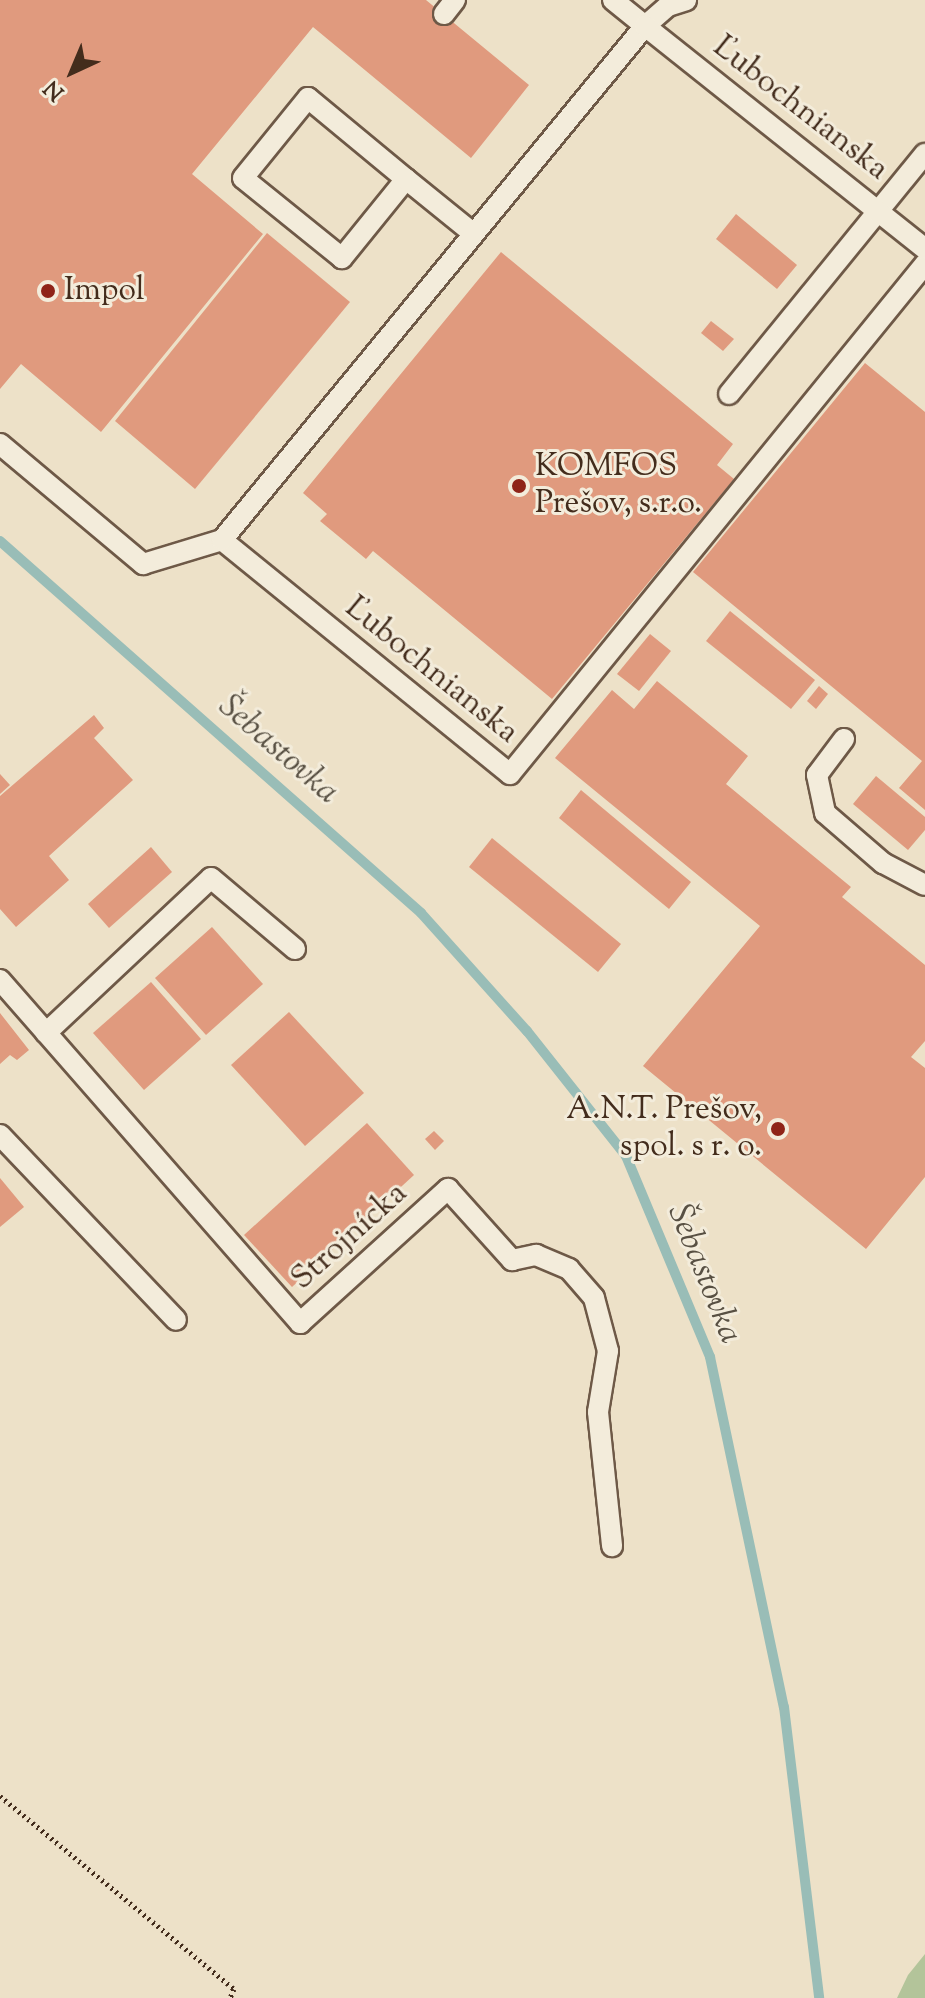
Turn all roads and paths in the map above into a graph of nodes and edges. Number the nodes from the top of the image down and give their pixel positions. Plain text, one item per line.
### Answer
1 (613, 0) edge
2 (686, 0) edge
3 (645, 26) junction
4 (925, 154) edge
5 (406, 179) junction
6 (880, 210) junction
7 (474, 234) junction
8 (925, 249) edge
9 (925, 264) edge
10 (729, 394) dead end
11 (0, 444) edge
12 (222, 540) junction
13 (844, 739) dead end
14 (925, 885) edge
15 (295, 949) dead end
16 (0, 980) edge
17 (46, 1033) junction
18 (0, 1135) edge
19 (176, 1320) dead end
20 (612, 1546) dead end
21 (0, 1796) edge
22 (230, 1998) edge

1 - 3 lane, Ľubochnianska
2 - 3 lane
3 - 6 lane, Ľubochnianska
3 - 7 lane
4 - 6 lane, Ľubochnianska
5 - 5 lane
5 - 7 lane
6 - 8 lane, Ľubochnianska
6 - 10 lane, Ľubochnianska
7 - 12 lane
9 - 12 lane, Ľubochnianska
11 - 12 lane
13 - 14 lane
15 - 17 lane
16 - 17 lane, Strojnícka
17 - 20 lane, Strojnícka
18 - 19 lane
21 - 22 path

